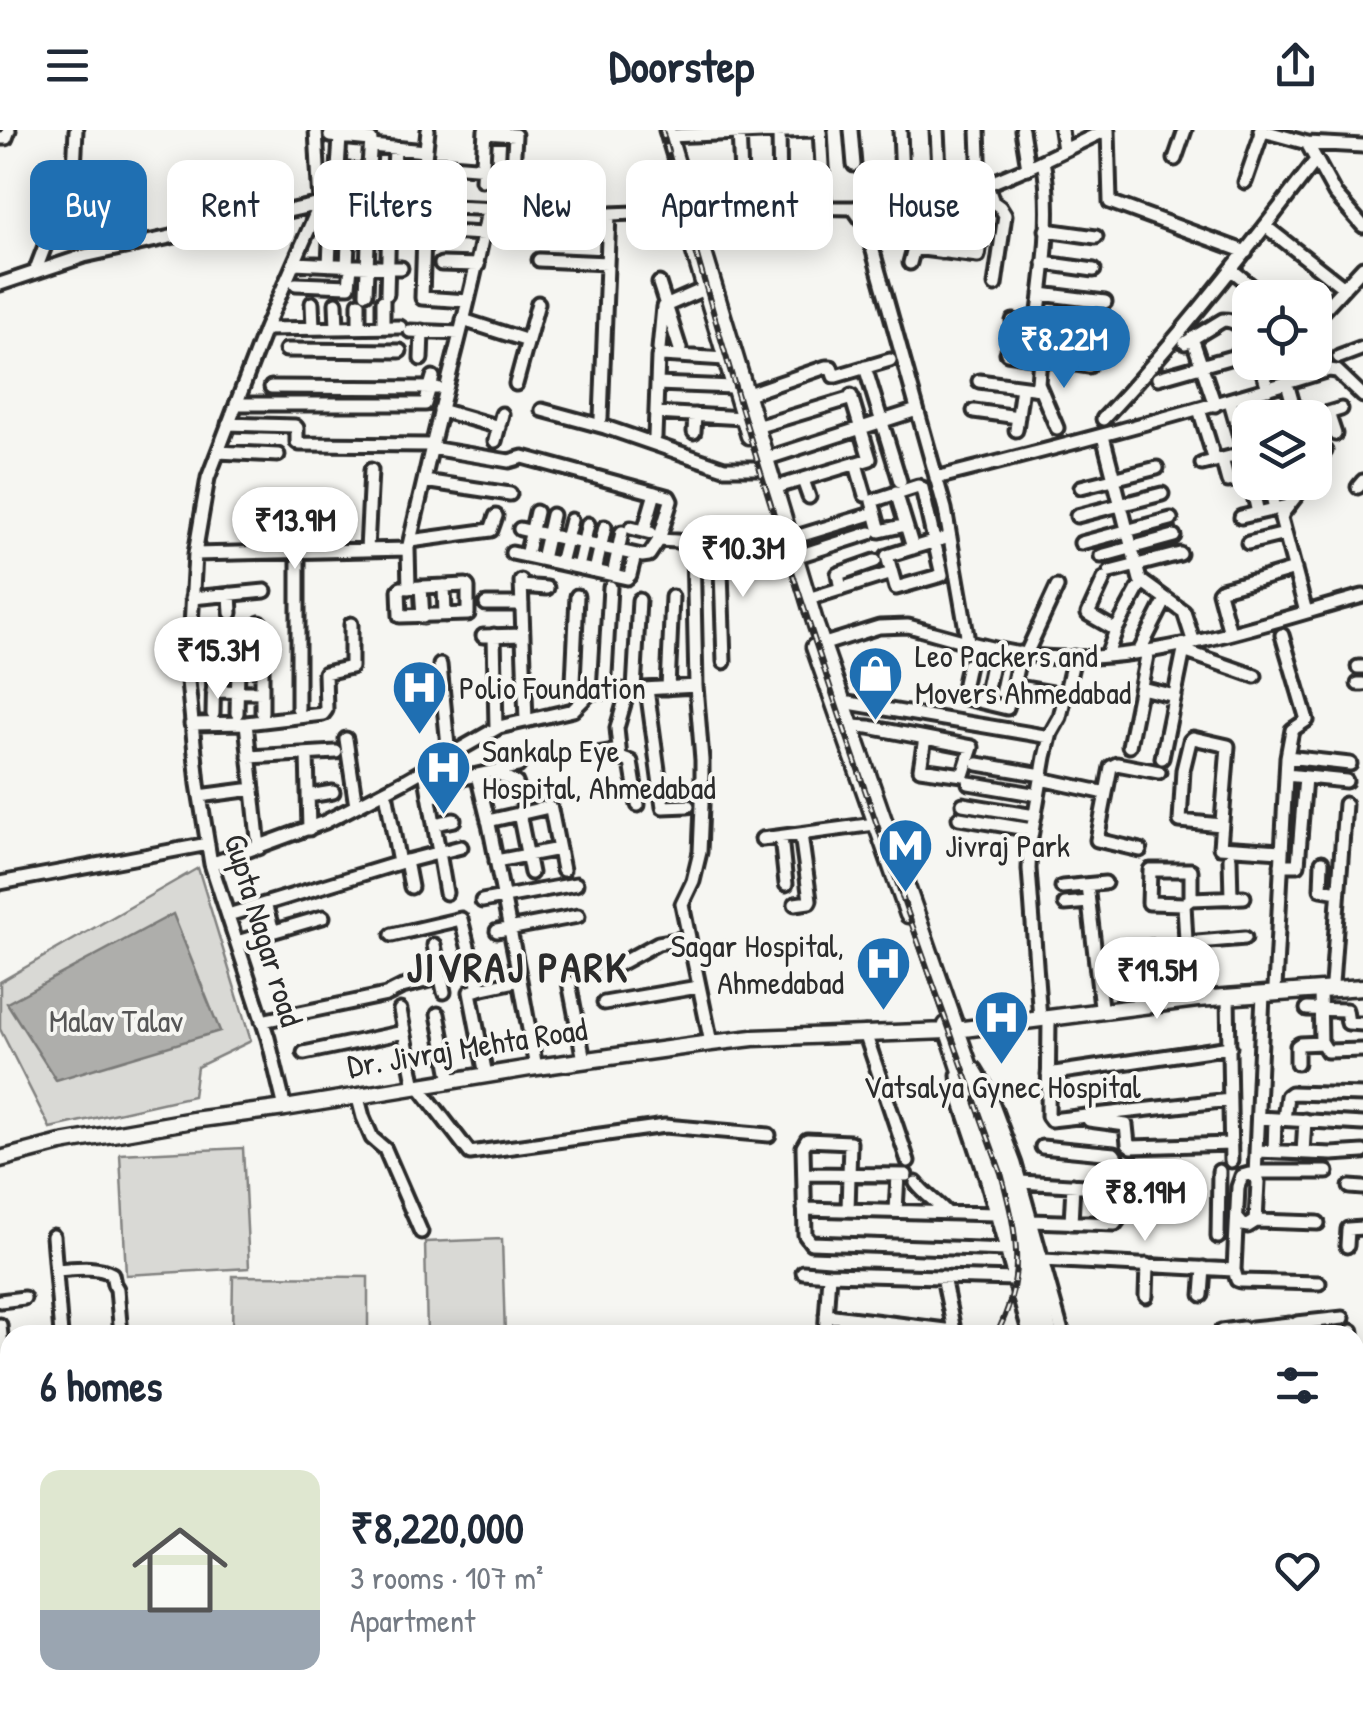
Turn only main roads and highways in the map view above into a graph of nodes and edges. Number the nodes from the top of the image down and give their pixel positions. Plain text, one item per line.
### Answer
1 (665, 132) edge
2 (673, 160) edge
3 (696, 250) edge
4 (699, 250) edge
5 (739, 391) junction
6 (762, 464) junction
7 (784, 538) junction
8 (818, 646) junction
9 (1363, 984) edge
10 (1269, 991) junction
11 (1043, 1017) junction
12 (952, 1027) junction
13 (417, 1085) junction
14 (973, 1091) junction
15 (284, 1106) junction
16 (0, 1155) edge
17 (1038, 1325) edge
18 (1048, 1325) edge

1 - 2 main road
3 - 5 main road
4 - 5 main road
5 - 6 main road
6 - 7 main road
6 - 7 main road
7 - 8 main road
7 - 8 main road
8 - 12 main road
8 - 12 main road
9 - 10 main road
10 - 11 main road
10 - 11 main road
11 - 12 main road
12 - 13 main road
12 - 13 main road, Dr. Jivraj Mehta Road
12 - 14 main road
13 - 15 main road, Dr. Jivraj Mehta Road
13 - 15 main road
14 - 17 main road
14 - 18 main road
15 - 16 main road, Dr. Jivraj Mehta Road

